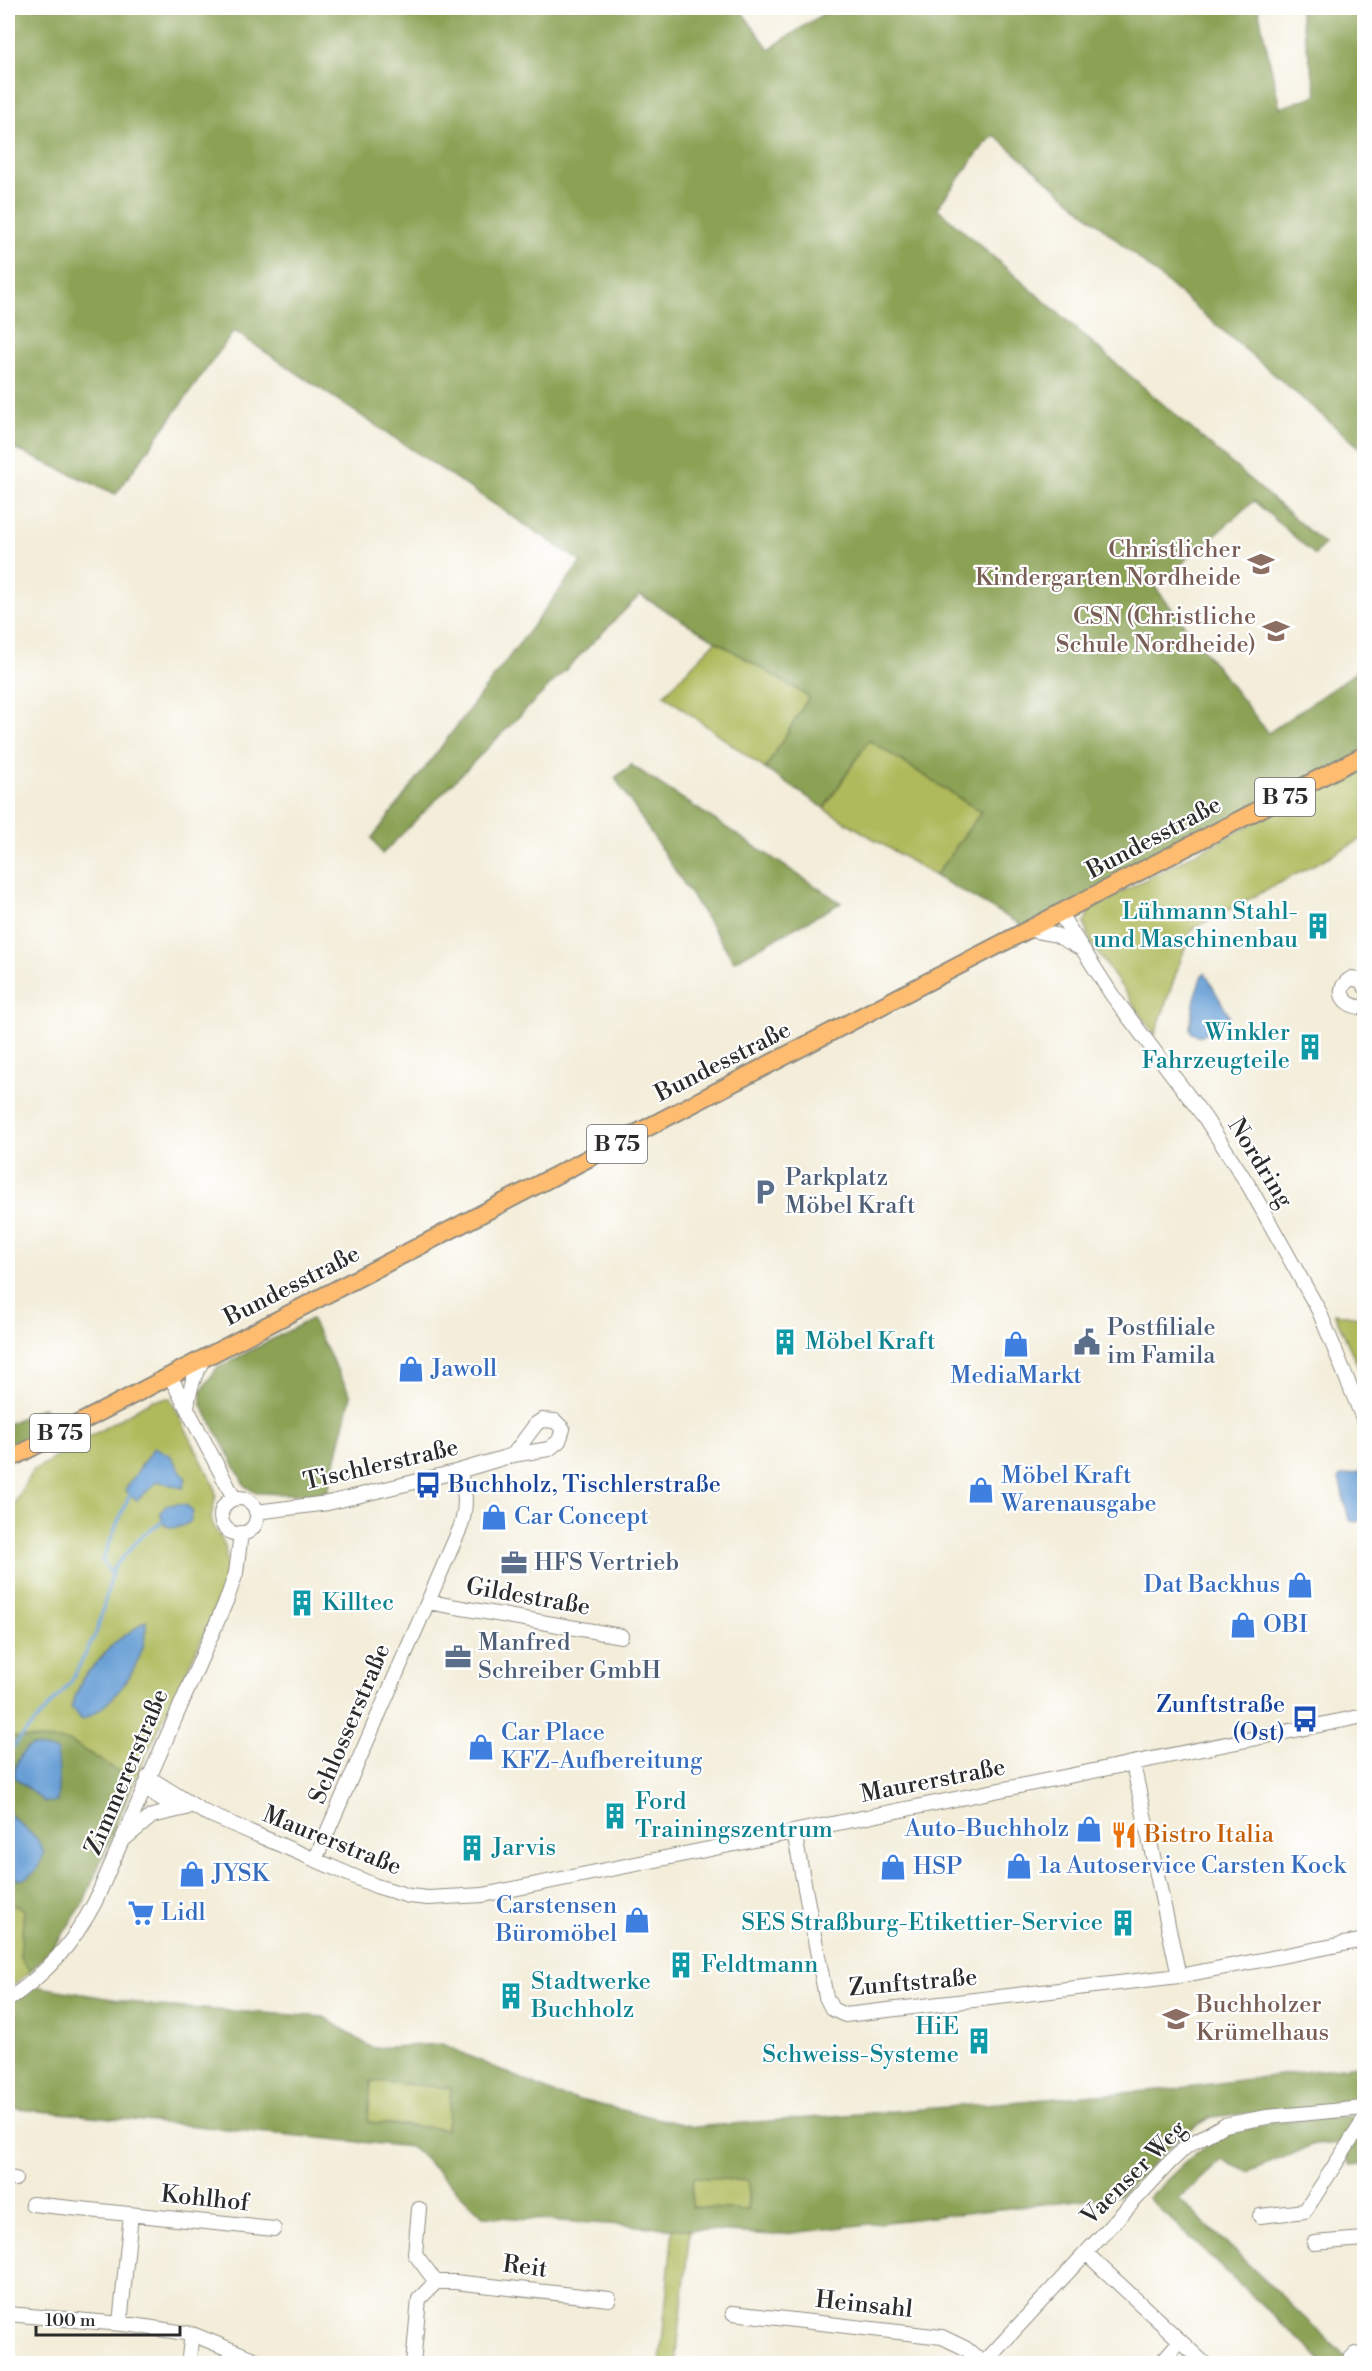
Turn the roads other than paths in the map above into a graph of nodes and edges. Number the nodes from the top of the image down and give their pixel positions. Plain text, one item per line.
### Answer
1 (1365, 755) edge
2 (1066, 911) junction
3 (1030, 930) junction
4 (1082, 949) junction
5 (1365, 986) edge
6 (1365, 1007) edge
7 (204, 1358) junction
8 (170, 1376) junction
9 (187, 1407) junction
10 (1365, 1421) edge
11 (513, 1455) dead end
12 (8, 1460) edge
13 (459, 1471) junction
14 (234, 1498) junction
15 (256, 1512) junction
16 (241, 1533) junction
17 (428, 1602) junction
18 (621, 1636) dead end
19 (1365, 1716) edge
20 (1133, 1764) junction
21 (146, 1782) junction
22 (186, 1808) junction
23 (204, 1812) junction
24 (794, 1832) junction
25 (120, 1844) junction
26 (315, 1860) junction
27 (1365, 1940) edge
28 (1179, 1976) junction
29 (8, 2000) edge
30 (1365, 2108) edge
31 (1365, 2120) edge
32 (32, 2204) dead end
33 (419, 2209) dead end
34 (131, 2214) junction
35 (1260, 2216) dead end
36 (274, 2229) dead end
37 (1365, 2239) edge
38 (1314, 2243) dead end
39 (1086, 2253) junction
40 (436, 2282) junction
41 (609, 2300) dead end
42 (732, 2313) dead end
43 (8, 2314) edge
44 (120, 2324) junction
45 (192, 2334) junction
46 (1180, 2341) junction
47 (983, 2363) edge
48 (188, 2364) edge
49 (266, 2364) edge
50 (413, 2364) edge
51 (1160, 2364) edge
52 (1205, 2364) edge

1 - 2 main road, Bundesstraße / B 75
2 - 3 main road, Bundesstraße / B 75
2 - 4 street, Nordring
3 - 4 street, Nordring
3 - 7 main road, Bundesstraße / B 75
4 - 10 street, Nordring
5 - 6 street
7 - 8 main road, Bundesstraße / B 75
7 - 9 street
8 - 9 street
8 - 12 main road, Bundesstraße / B 75
9 - 14 street
11 - 13 street, Tischlerstraße
13 - 15 street, Tischlerstraße
13 - 17 street, Schlosserstraße
14 - 15 street
14 - 16 street
15 - 16 street, Zimmererstraße
16 - 21 street, Zimmererstraße
17 - 18 street, Gildestraße
17 - 26 street, Schlosserstraße
19 - 20 street, Maurerstraße
20 - 24 street, Maurerstraße
20 - 28 street
21 - 22 street, Maurerstraße
21 - 23 street, Maurerstraße
21 - 25 street, Zimmererstraße
22 - 23 street, Maurerstraße
22 - 25 street, Maurerstraße
23 - 26 street, Maurerstraße
24 - 26 street, Maurerstraße
24 - 28 street, Zunftstraße
25 - 29 street, Zimmererstraße
27 - 28 street, Zunftstraße
30 - 39 street, Vaenser Weg
31 - 35 street
32 - 34 street, Kohlhof
33 - 40 street
34 - 36 street, Kohlhof
34 - 44 street, Kohlhof
37 - 38 street
39 - 46 street
39 - 47 street, Vaenser Weg
40 - 41 street, Reit
40 - 50 street
42 - 47 street, Heinsahl
43 - 44 street
44 - 45 street
45 - 48 street
45 - 49 street
46 - 51 street
46 - 52 street

